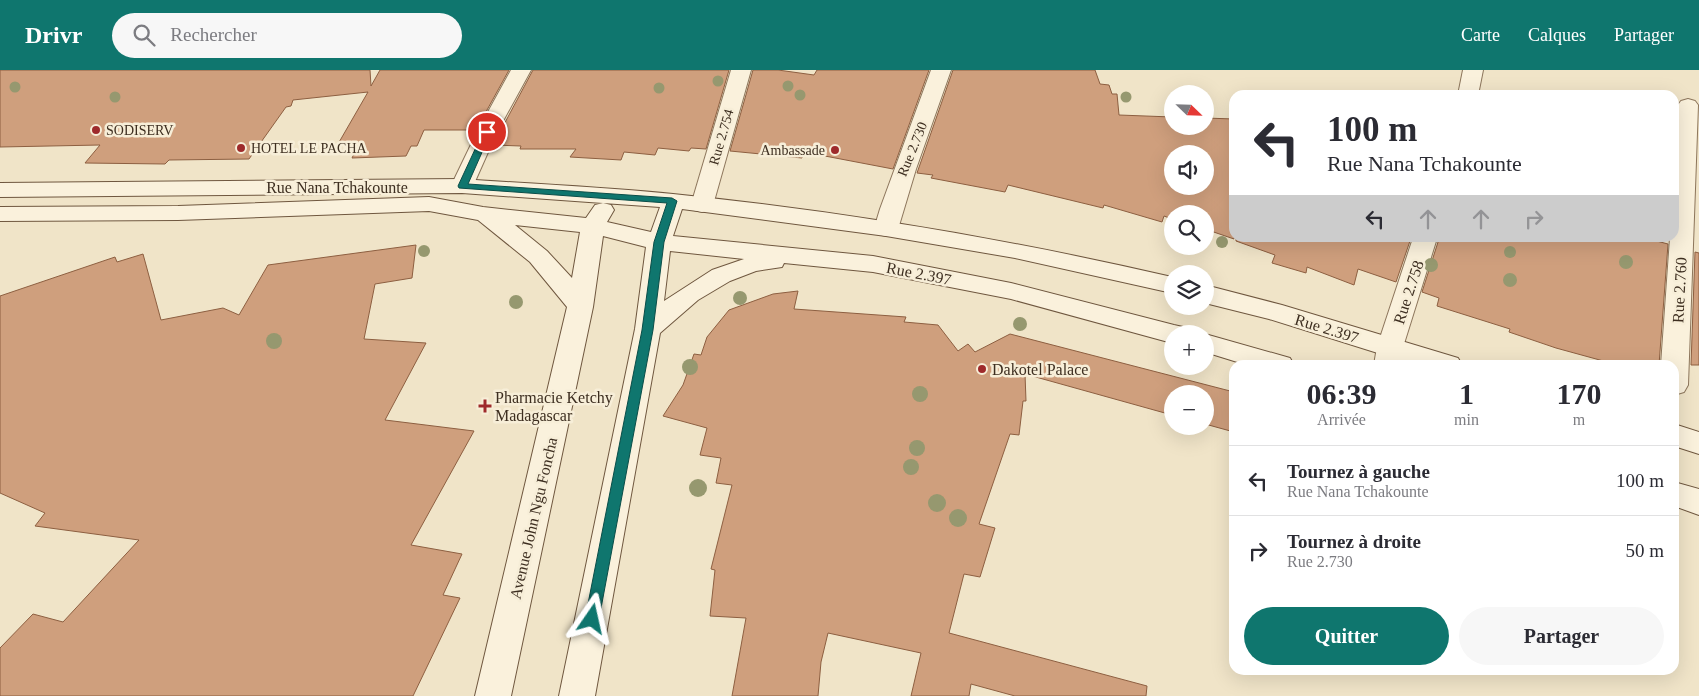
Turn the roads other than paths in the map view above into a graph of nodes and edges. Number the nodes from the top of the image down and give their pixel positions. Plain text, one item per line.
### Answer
1 (521, 70) edge
2 (741, 70) edge
3 (941, 70) edge
4 (1473, 70) edge
5 (1469, 90) edge
6 (1688, 105) dead end
7 (462, 186) junction
8 (0, 190) edge
9 (611, 198) junction
10 (672, 201) junction
11 (702, 205) junction
12 (0, 214) edge
13 (483, 214) junction
14 (593, 226) junction
15 (886, 229) junction
16 (659, 242) junction
17 (1424, 242) edge
18 (811, 258) junction
19 (1164, 283) edge
20 (1214, 296) edge
21 (580, 307) junction
22 (648, 330) junction
23 (1164, 331) edge
24 (1214, 346) edge
25 (1389, 356) edge
26 (1263, 360) edge
27 (1415, 360) edge
28 (1675, 360) edge
29 (1679, 437) edge
30 (1699, 443) edge
31 (1679, 496) edge
32 (1699, 502) edge
33 (493, 696) edge
34 (577, 696) edge

1 - 7 main road
2 - 11 main road, Rue 2.754
3 - 15 main road, Rue 2.730
4 - 5 main road
6 - 28 main road, Rue 2.760
7 - 8 main road, Rue Nana Tchakounte
7 - 9 main road, Rue Nana Tchakounte
9 - 10 main road, Rue Nana Tchakounte
9 - 14 main road, Avenue John Ngu Foncha
10 - 11 main road
10 - 16 main road
11 - 15 main road
12 - 13 main road, Rue Nana Tchakounte
13 - 14 main road, Rue Nana Tchakounte
13 - 21 main road
14 - 16 main road, Rue Nana Tchakounte
14 - 21 main road, Avenue John Ngu Foncha
15 - 19 main road
16 - 18 main road, Rue 2.397
16 - 22 main road
17 - 25 main road, Rue 2.758
18 - 22 main road
18 - 23 main road, Rue 2.397
20 - 25 main road, Rue 2.397
21 - 33 main road, Avenue John Ngu Foncha
22 - 34 main road
24 - 26 main road
25 - 27 main road, Rue 2.397
29 - 30 main road
31 - 32 main road

